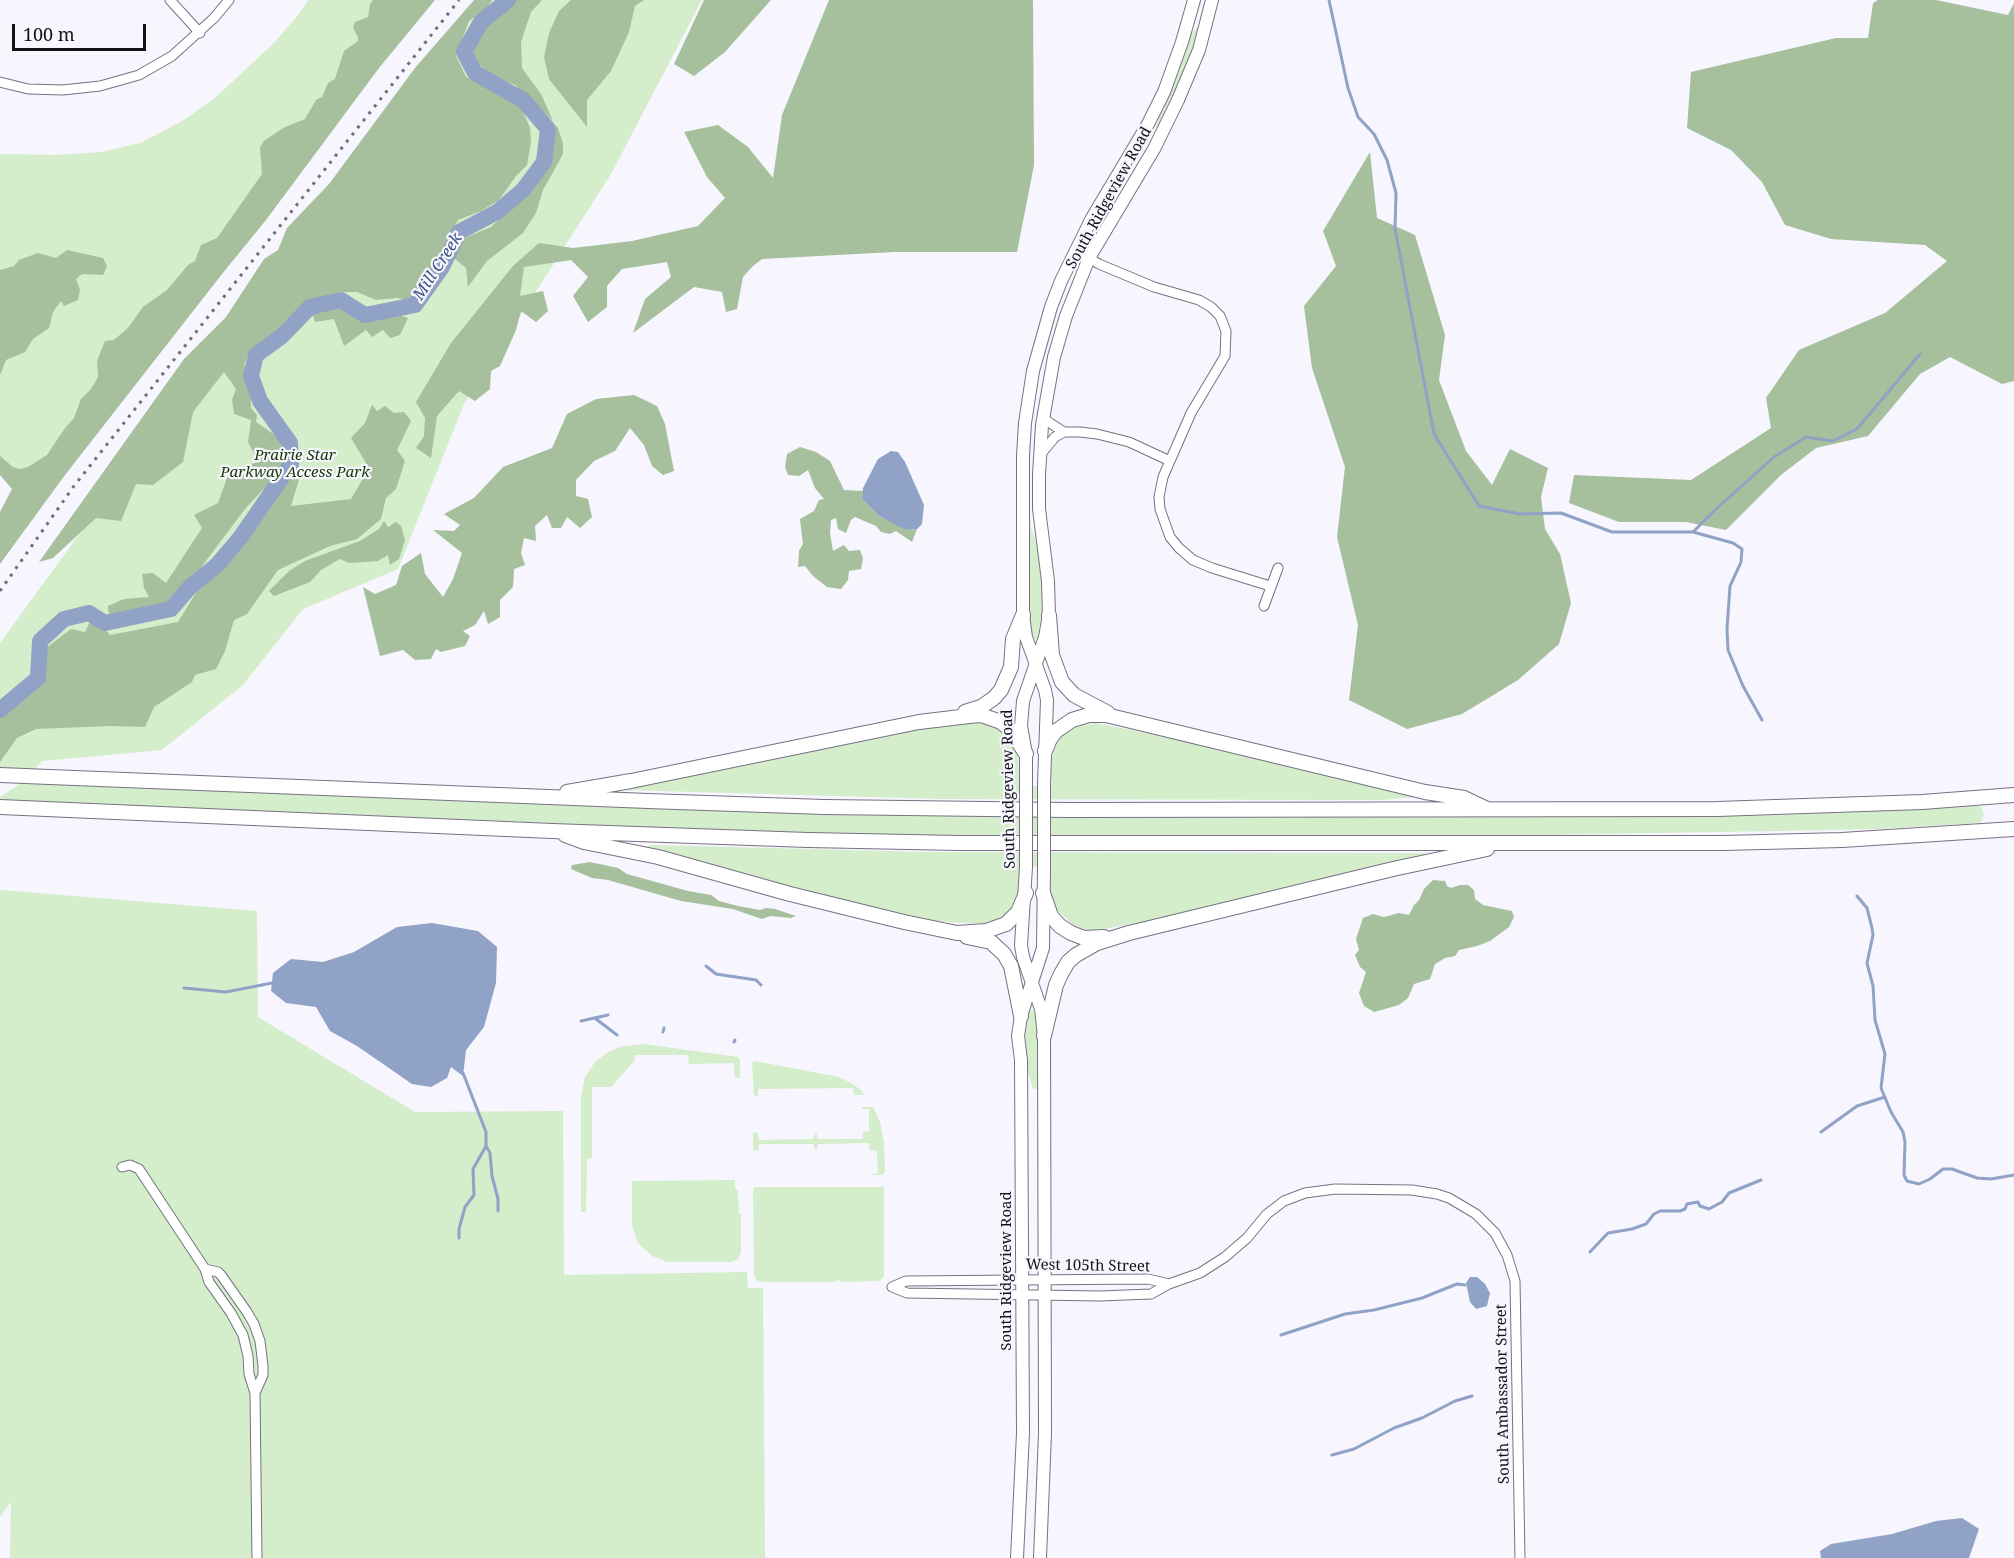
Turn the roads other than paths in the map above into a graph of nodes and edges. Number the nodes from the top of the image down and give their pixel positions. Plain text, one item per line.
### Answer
1 (170, 0) edge
2 (229, 0) edge
3 (1194, 1) edge
4 (1211, 3) edge
5 (200, 33) junction
6 (0, 82) edge
7 (1076, 250) junction
8 (1089, 258) junction
9 (1043, 415) junction
10 (1025, 423) junction
11 (1064, 432) junction
12 (1041, 437) junction
13 (1040, 456) junction
14 (1170, 461) junction
15 (1278, 568) dead end
16 (1270, 586) junction
17 (1264, 606) dead end
18 (1023, 615) junction
19 (1049, 615) junction
20 (1035, 664) junction
21 (1127, 719) junction
22 (919, 722) junction
23 (1045, 751) junction
24 (1026, 754) junction
25 (0, 775) edge
26 (2014, 795) edge
27 (534, 796) junction
28 (0, 807) edge
29 (1490, 810) junction
30 (2014, 829) edge
31 (552, 831) junction
32 (1510, 844) junction
33 (1026, 893) junction
34 (1043, 893) junction
35 (957, 933) junction
36 (1129, 933) junction
37 (1032, 985) junction
38 (1021, 1016) junction
39 (1044, 1036) junction
40 (122, 1167) dead end
41 (1495, 1233) joint
42 (205, 1269) junction
43 (1021, 1280) junction
44 (1046, 1280) junction
45 (1169, 1284) junction
46 (1021, 1294) junction
47 (1046, 1294) junction
48 (255, 1393) junction
49 (257, 1558) edge
50 (1017, 1558) edge
51 (1040, 1558) edge
52 (1520, 1558) edge

1 - 5 street
2 - 5 street
3 - 4 main road
3 - 7 main road, South Ridgeview Road
4 - 8 main road, South Ridgeview Road
5 - 6 street
7 - 8 street
7 - 10 main road, South Ridgeview Road
8 - 9 main road, South Ridgeview Road
8 - 14 street
9 - 11 street
9 - 12 main road, South Ridgeview Road
10 - 12 main road
10 - 18 main road, South Ridgeview Road
11 - 13 street
11 - 14 street
12 - 13 main road, South Ridgeview Road
13 - 19 main road, South Ridgeview Road
14 - 16 street
15 - 16 street
16 - 17 street
18 - 20 main road, South Ridgeview Road
18 - 22 highway
19 - 20 main road, South Ridgeview Road
19 - 21 highway
20 - 23 main road, South Ridgeview Road
20 - 24 main road, South Ridgeview Road
21 - 23 highway
21 - 29 highway
22 - 24 highway
22 - 27 highway
23 - 34 main road, South Ridgeview Road, bridge
24 - 33 main road, South Ridgeview Road, bridge
25 - 27 highway
26 - 29 highway
27 - 29 highway
28 - 31 highway
30 - 32 highway
31 - 32 highway
31 - 35 highway
32 - 36 highway
33 - 35 highway
33 - 37 main road, South Ridgeview Road
34 - 36 highway
34 - 37 main road, South Ridgeview Road
35 - 38 highway
36 - 39 highway
37 - 38 main road, South Ridgeview Road
37 - 39 main road, South Ridgeview Road
38 - 43 main road, South Ridgeview Road
39 - 44 main road, South Ridgeview Road
40 - 42 street
41 - 45 street, West 105th Street
41 - 52 street, South Ambassador Street
42 - 48 street
42 - 48 street
43 - 44 street, West 105th Street
43 - 46 main road, South Ridgeview Road
43 - 46 street, West 105th Street
44 - 45 street, West 105th Street
44 - 47 main road, South Ridgeview Road
45 - 47 street, West 105th Street
46 - 47 street, West 105th Street
46 - 50 main road, South Ridgeview Road
47 - 51 main road, South Ridgeview Road
48 - 49 street

